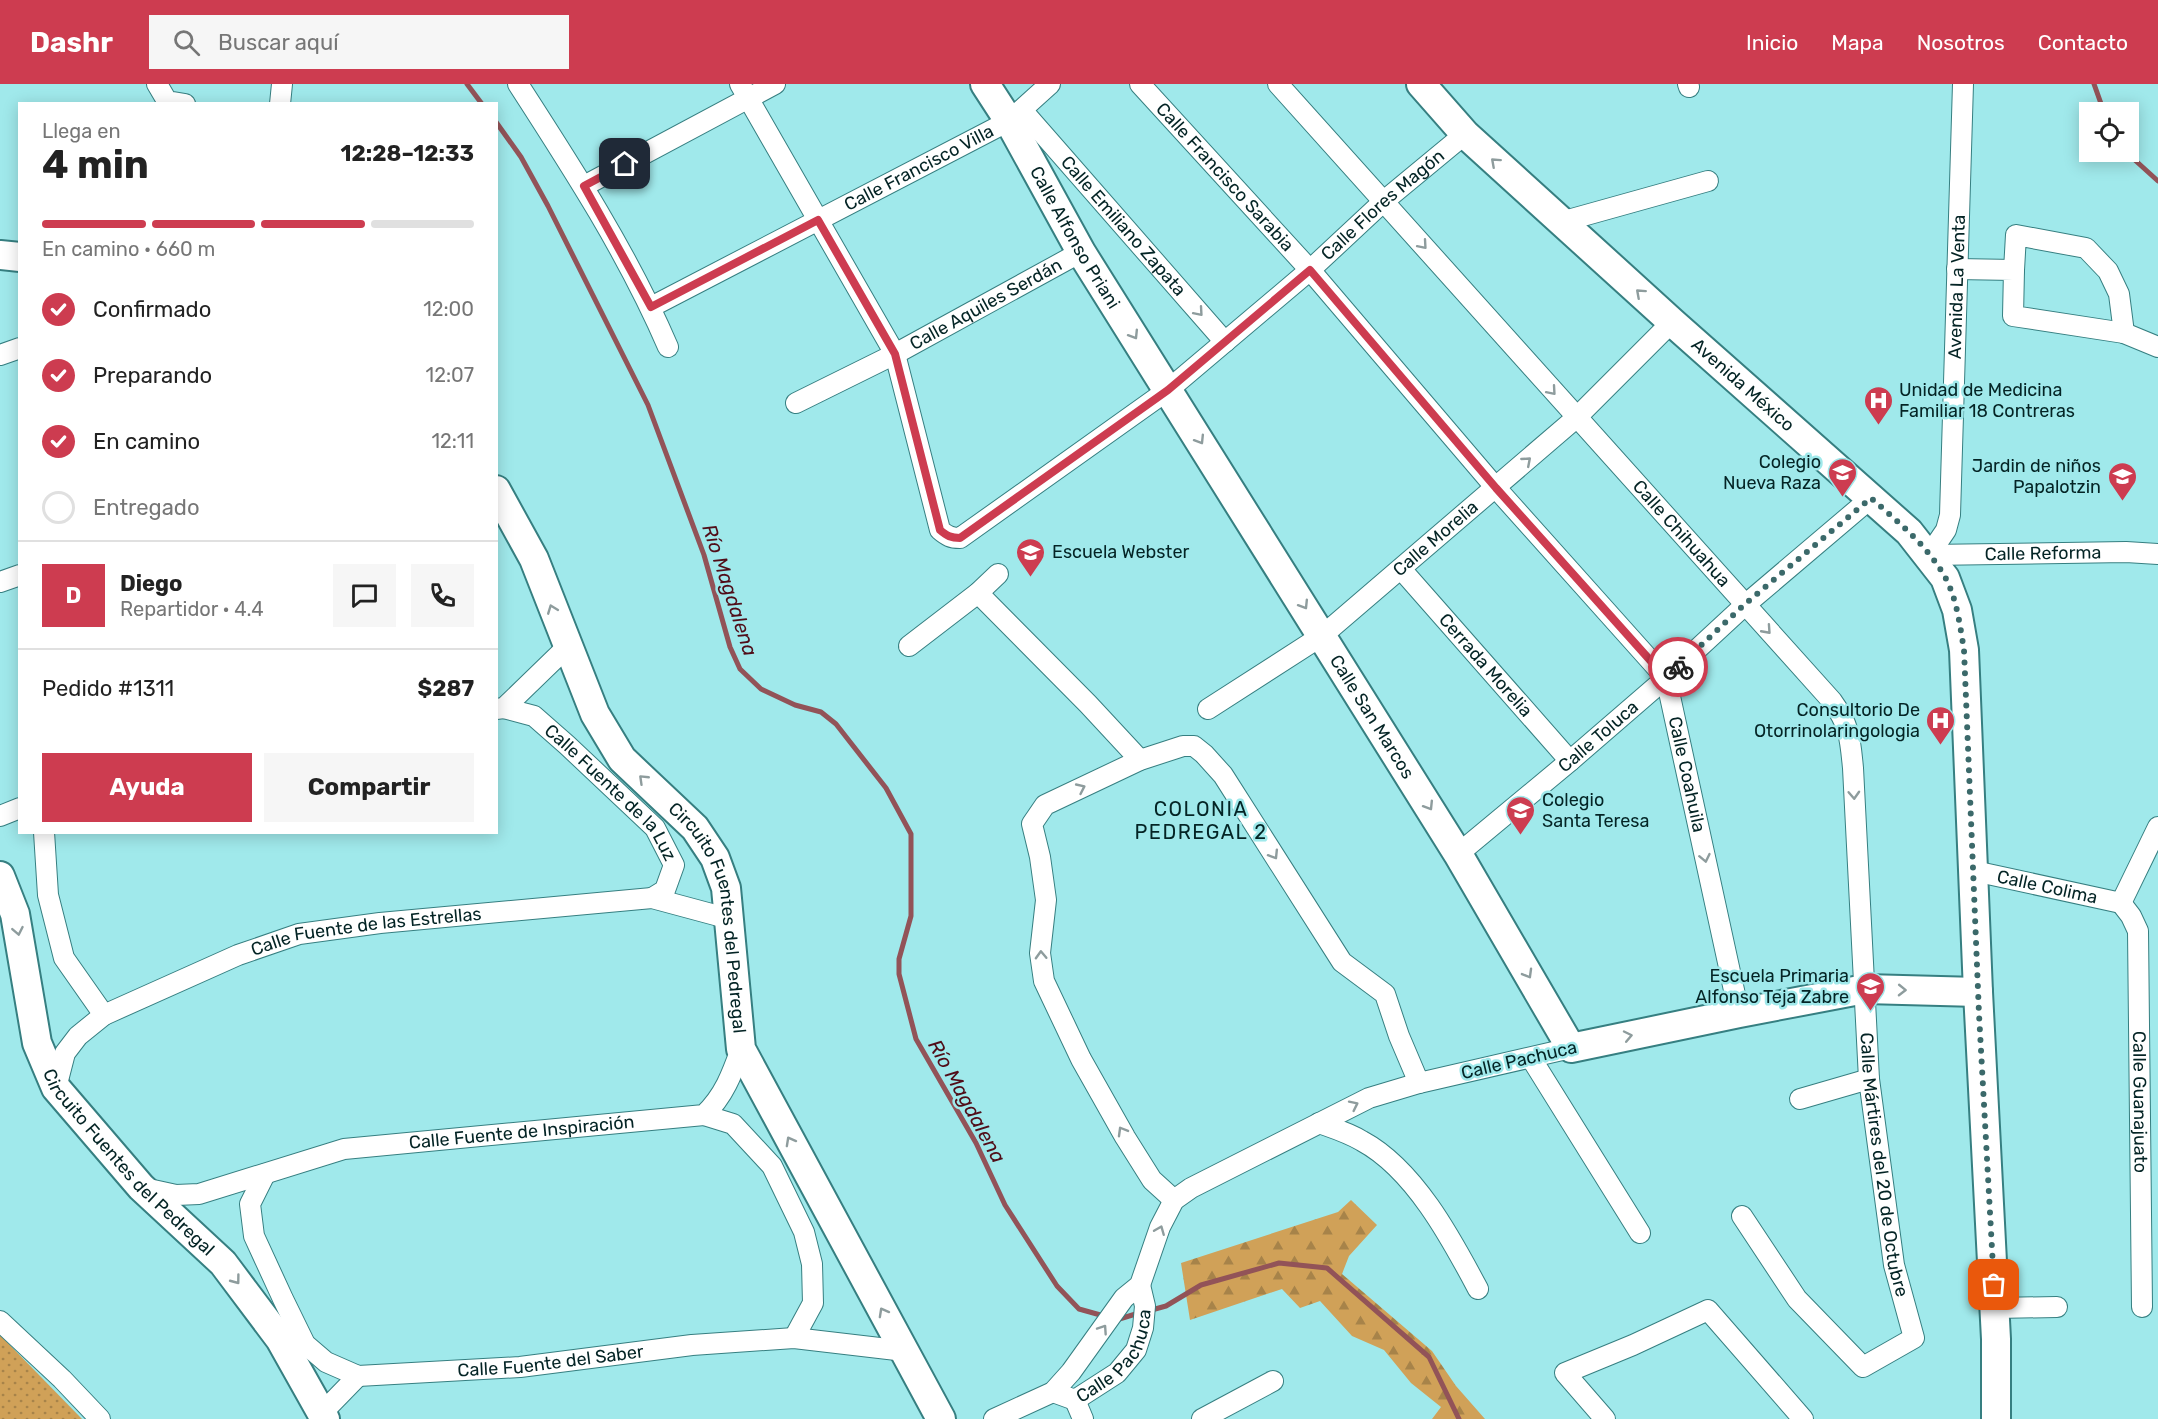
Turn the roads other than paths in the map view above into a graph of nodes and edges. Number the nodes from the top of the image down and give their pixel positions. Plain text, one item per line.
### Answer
1 (157, 84) edge
2 (282, 84) edge
3 (518, 84) edge
4 (775, 84) edge
5 (985, 84) edge
6 (1050, 84) edge
7 (1140, 84) edge
8 (1278, 84) edge
9 (1421, 84) edge
10 (1963, 84) edge
11 (743, 91) edge
12 (173, 102) edge
13 (280, 102) edge
14 (1015, 116) junction
15 (1465, 134) junction
16 (1708, 181) dead end
17 (584, 186) junction
18 (1384, 201) junction
19 (818, 220) junction
20 (1561, 222) junction
21 (1082, 252) junction
22 (0, 255) edge
23 (18, 257) edge
24 (1958, 269) junction
25 (1310, 270) junction
26 (2014, 270) junction
27 (651, 307) junction
28 (1672, 322) junction
29 (2124, 333) junction
30 (1225, 342) junction
31 (668, 346) dead end
32 (2158, 347) edge
33 (18, 349) edge
34 (895, 354) junction
35 (0, 355) edge
36 (1168, 390) junction
37 (795, 403) dead end
38 (1576, 418) junction
39 (1496, 488) junction
40 (498, 495) edge
41 (1871, 498) junction
42 (2158, 554) edge
43 (1929, 555) junction
44 (1401, 569) junction
45 (998, 574) dead end
46 (18, 576) edge
47 (0, 582) edge
48 (978, 593) junction
49 (1745, 604) junction
50 (1323, 635) junction
51 (909, 646) dead end
52 (567, 647) junction
53 (1666, 678) junction
54 (500, 709) edge
55 (1208, 710) dead end
56 (1140, 760) junction
57 (1570, 761) junction
58 (18, 809) edge
59 (0, 816) edge
60 (2158, 827) edge
61 (44, 834) edge
62 (1458, 854) junction
63 (1974, 871) junction
64 (0, 876) edge
65 (652, 898) junction
66 (2121, 903) junction
67 (730, 919) junction
68 (1865, 989) junction
69 (1978, 992) junction
70 (1739, 1013) junction
71 (104, 1015) junction
72 (1571, 1048) junction
73 (741, 1049) junction
74 (1531, 1058) junction
75 (1869, 1079) junction
76 (1419, 1083) junction
77 (56, 1088) junction
78 (1800, 1099) dead end
79 (704, 1115) junction
80 (1319, 1123) junction
81 (265, 1174) junction
82 (141, 1187) junction
83 (1174, 1200) junction
84 (1742, 1216) dead end
85 (1640, 1233) dead end
86 (1140, 1285) junction
87 (1478, 1289) dead end
88 (2057, 1307) dead end
89 (2142, 1307) dead end
90 (1995, 1308) junction
91 (0, 1321) edge
92 (794, 1338) junction
93 (905, 1351) junction
94 (358, 1376) junction
95 (1273, 1381) dead end
96 (1053, 1392) junction
97 (1074, 1400) junction
98 (323, 1416) edge
99 (100, 1419) edge
100 (941, 1419) edge
101 (994, 1419) edge
102 (1083, 1419) edge
103 (1202, 1419) edge
104 (1605, 1419) edge
105 (1803, 1419) edge
106 (1996, 1419) edge

1 - 12 street
2 - 13 street
3 - 17 street
4 - 11 street
5 - 14 street, Calle Alfonso Priani
6 - 14 street, Calle Francisco Villa
7 - 25 street, Calle Francisco Sarabia
8 - 18 street, Calle Chihuahua
9 - 15 street, Avenida México
10 - 24 street, Avenida La Venta
11 - 17 street
11 - 19 street
14 - 19 street, Calle Francisco Villa
14 - 21 street, Calle Alfonso Priani
14 -> 30 street, Calle Emiliano Zapata
15 - 18 street, Calle Flores Magón
20 -> 15 street, Avenida México
16 - 20 street
17 - 27 street
18 - 25 street, Calle Flores Magón
18 -> 38 street, Calle Chihuahua
19 - 27 street, Calle Francisco Villa
19 - 34 street
28 -> 20 street, Avenida México
21 - 34 street, Calle Aquiles Serdán
21 -> 36 street, Calle Alfonso Priani
22 - 23 street
24 - 26 street
24 - 43 street, Avenida La Venta
25 - 30 street, Calle Flores Magón
25 - 39 street, Calle Coahuila
26 - 29 street
26 - 29 street
27 - 31 street
28 - 38 street, Calle Morelia
28 - 41 street, Avenida México
29 - 32 street
30 - 36 street, Calle Flores Magón
33 - 35 street
34 - 36 street, Calle Flores Magón
34 - 37 street, Calle Aquiles Serdán
36 -> 50 street, Calle San Marcos
39 -> 38 street, Calle Morelia
38 - 49 street, Calle Chihuahua
39 - 44 street, Calle Morelia
39 - 53 street, Calle Coahuila
52 -> 40 street, Circuito Fuentes del Pedregal
41 - 43 street, Avenida México
41 - 49 street, Calle Toluca
42 - 43 street, Calle Reforma
43 - 63 street, Avenida México
44 - 50 street, Calle Morelia
44 - 57 street, Cerrada Morelia
45 - 48 street
46 - 47 street
48 - 51 street
48 - 56 street
49 - 53 street, Calle Toluca
49 -> 68 street, Calle Chihuahua
50 - 55 street, Calle Morelia
50 -> 62 street, Calle San Marcos
52 - 54 street, Calle Fuente de la Luz
67 -> 52 street, Circuito Fuentes del Pedregal
53 - 57 street, Calle Toluca
53 -> 70 street, Calle Coahuila
54 - 65 street, Calle Fuente de la Luz
56 -> 76 street
83 -> 56 street
57 - 62 street, Calle Toluca
58 - 59 street
60 - 66 street
61 - 71 street
62 -> 72 street, Calle San Marcos
63 - 66 street, Calle Colima
63 - 69 street, Avenida México
64 -> 77 street, Circuito Fuentes del Pedregal
65 - 67 street, Calle Fuente de las Estrellas
65 - 71 street, Calle Fuente de las Estrellas
66 - 89 street, Calle Guanajuato
67 - 73 street, Circuito Fuentes del Pedregal
68 -> 69 street, Calle Pachuca
68 - 70 street, Calle Pachuca
68 - 75 street, Calle Mártires del 20 de Octubre
69 - 90 street, Avenida México
72 -> 70 street, Calle Pachuca
71 - 77 street, Calle Fuente de las Estrellas
72 - 74 street, Calle Pachuca
73 - 79 street
93 -> 73 street, Circuito Fuentes del Pedregal
74 - 76 street, Calle Pachuca
74 - 85 street
75 - 78 street
75 - 84 street, Calle Mártires del 20 de Octubre
80 -> 76 street, Calle Pachuca
77 - 82 street, Circuito Fuentes del Pedregal
79 - 81 street, Calle Fuente de Inspiración
79 - 92 street
80 - 83 street, Calle Pachuca
80 - 87 street
81 - 82 street, Calle Fuente de Inspiración
81 - 94 street
82 -> 98 street, Circuito Fuentes del Pedregal
86 -> 83 street, Calle Pachuca
96 -> 86 street, Calle Pachuca
86 - 97 street, Calle Pachuca
88 - 90 street
90 - 106 street, Avenida México
91 - 99 street
92 - 93 street, Calle Fuente del Saber
92 - 94 street, Calle Fuente del Saber
93 - 100 street, Circuito Fuentes del Pedregal
94 - 98 street
95 - 103 street
96 - 97 street, Calle Pachuca
96 - 101 street, Calle Pachuca
97 - 102 street
104 - 105 street

